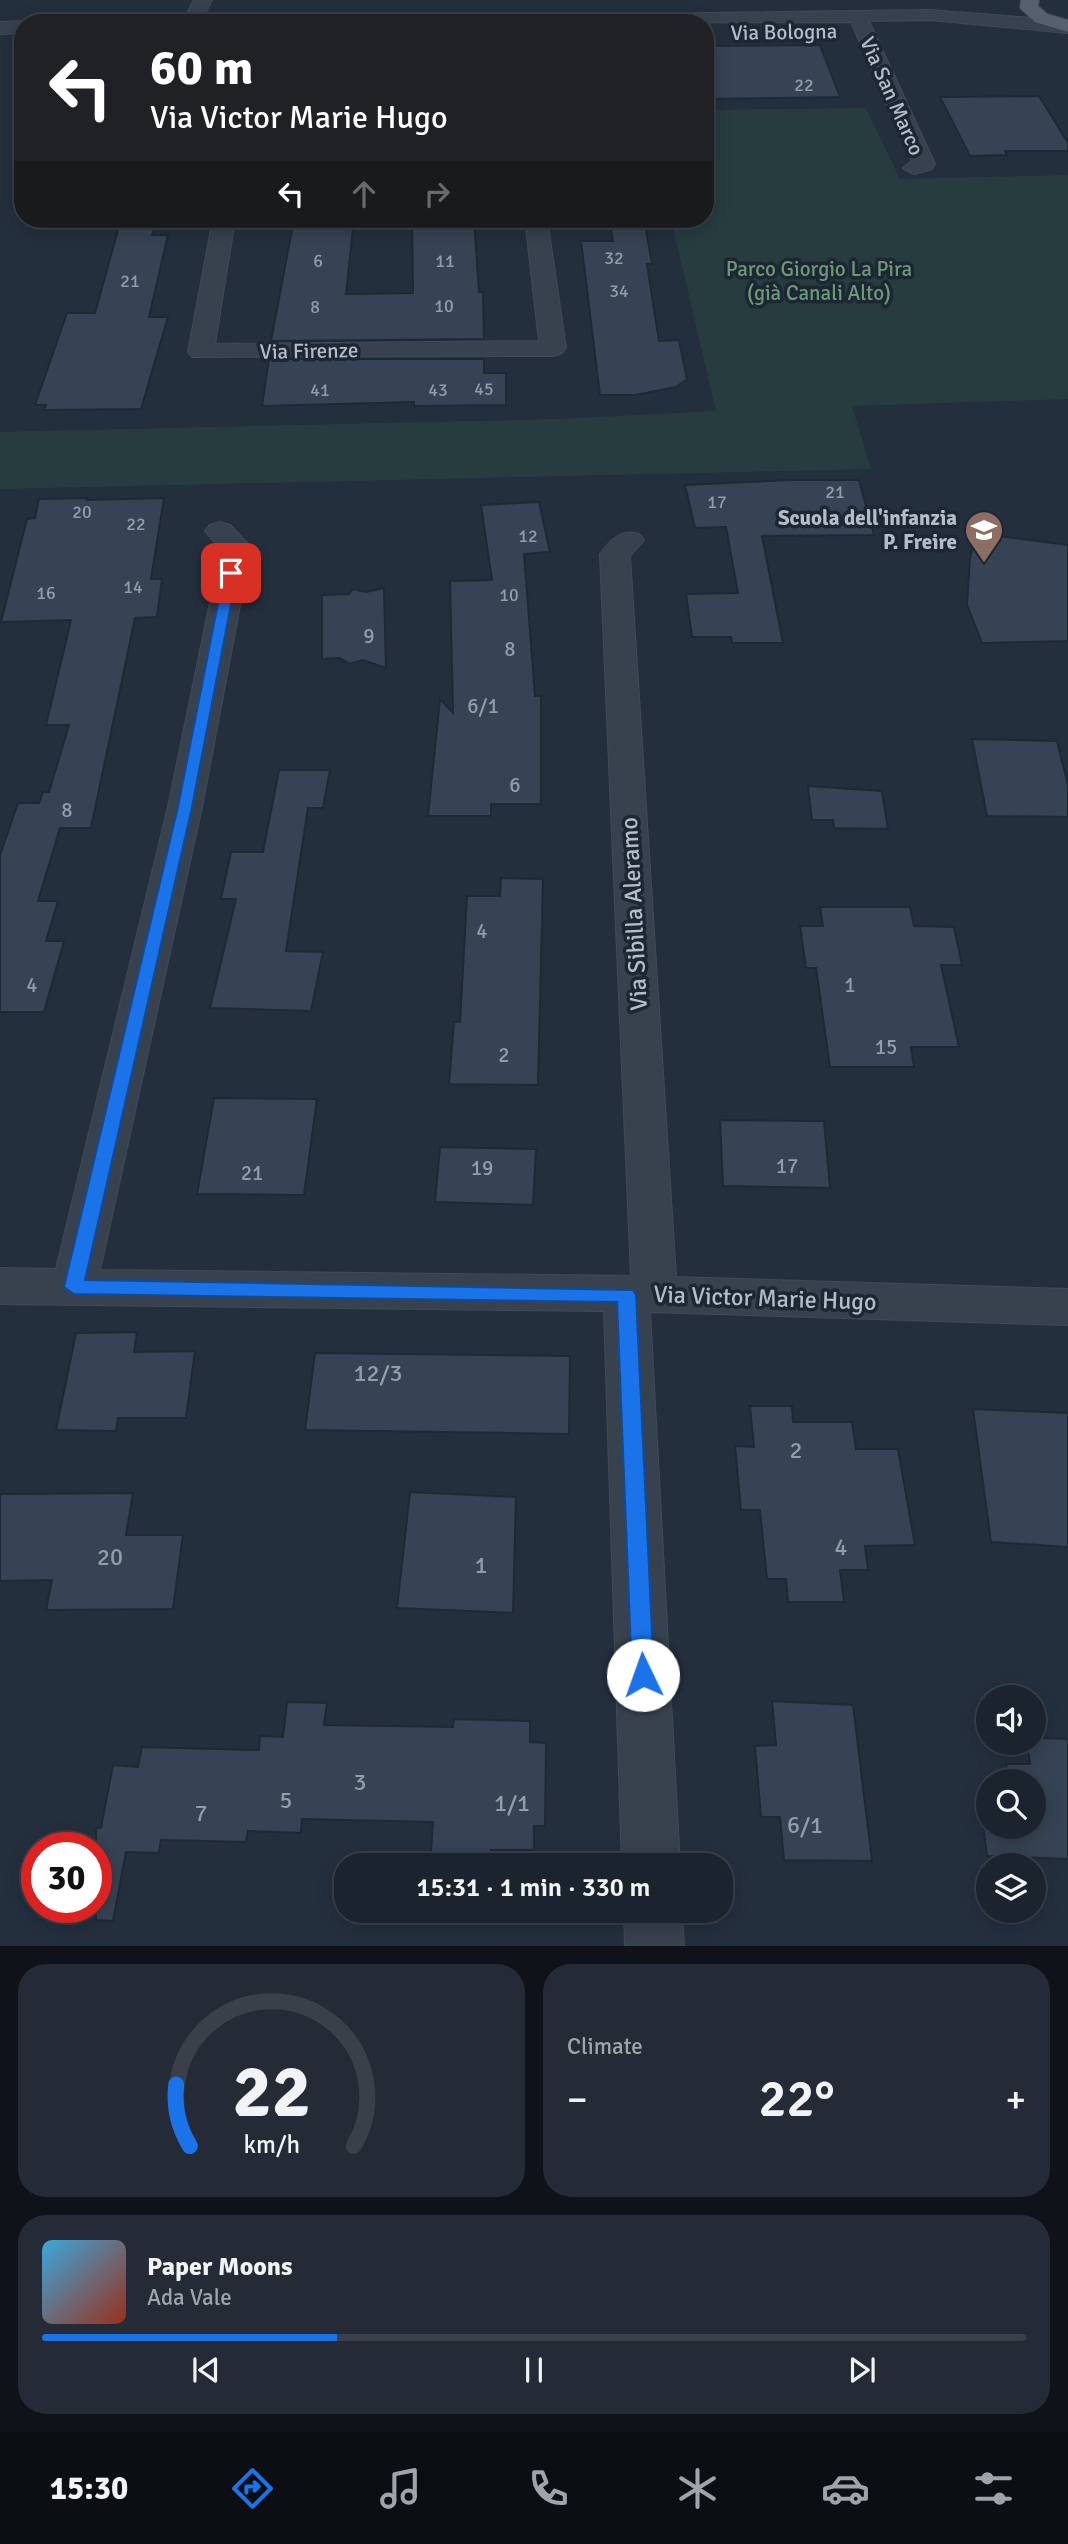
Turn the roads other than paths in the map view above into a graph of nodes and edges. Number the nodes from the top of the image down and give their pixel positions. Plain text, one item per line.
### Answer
1 (1028, 0) edge
2 (930, 15) junction
3 (714, 23) edge
4 (860, 24) junction
5 (1056, 24) edge
6 (714, 32) edge
7 (1068, 46) edge
8 (914, 168) dead end
9 (222, 228) edge
10 (537, 228) edge
11 (220, 531) dead end
12 (629, 540) dead end
13 (0, 1286) edge
14 (74, 1287) junction
15 (640, 1294) junction
16 (1068, 1307) edge
17 (651, 1853) edge
18 (654, 1923) edge
19 (655, 1945) edge

1 - 2 street, Via San Marco
1 - 5 main road
2 - 4 street, Via San Marco
2 - 5 street, Via San Marco
3 - 4 street, Via San Marco
4 - 6 street, Via Bologna
4 - 8 street, Via San Marco
5 - 7 street
9 - 10 street, Via Firenze
11 - 14 street
12 - 15 street, Via Sibilla Aleramo
13 - 14 street, Via Victor Marie Hugo
14 - 15 street, Via Victor Marie Hugo
15 - 16 street, Via Victor Marie Hugo
15 - 17 street, Via Sibilla Aleramo
18 - 19 street

